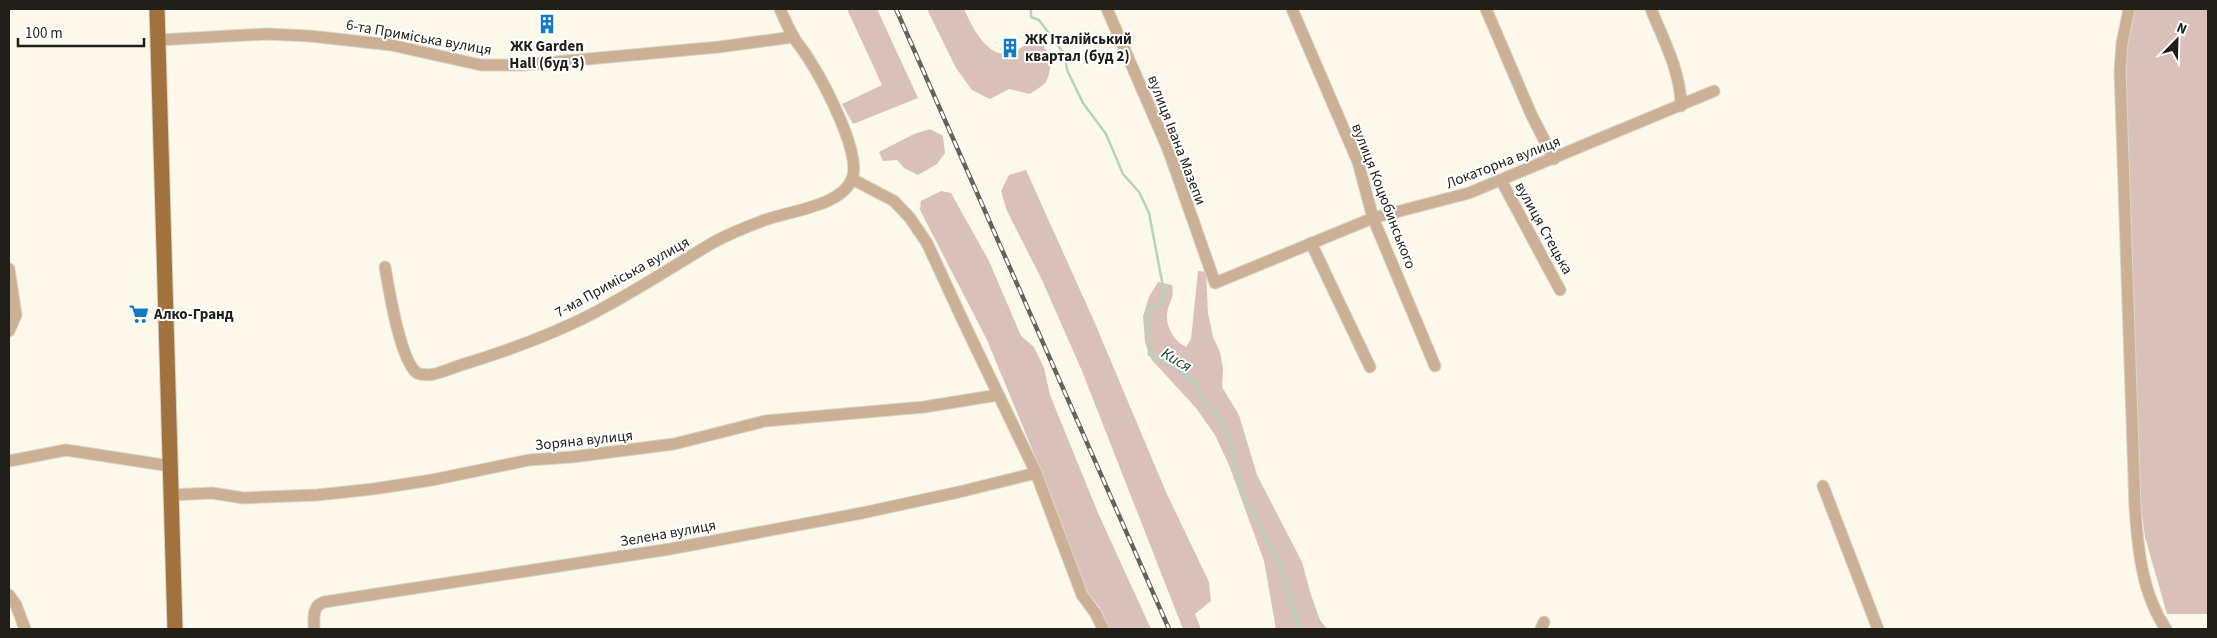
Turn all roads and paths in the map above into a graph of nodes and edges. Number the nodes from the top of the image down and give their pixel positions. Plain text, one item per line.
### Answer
1 (157, 9) edge
2 (780, 9) edge
3 (1107, 9) edge
4 (1292, 9) edge
5 (1486, 9) edge
6 (1651, 9) edge
7 (2129, 9) edge
8 (794, 37) junction
9 (158, 40) junction
10 (1714, 91) dead end
11 (1682, 106) junction
12 (1554, 159) junction
13 (852, 179) junction
14 (1501, 180) junction
15 (1373, 218) junction
16 (1311, 243) junction
17 (385, 267) dead end
18 (9, 269) edge
19 (1215, 283) joint
20 (1560, 290) dead end
21 (9, 331) edge
22 (1435, 366) dead end
23 (1370, 367) dead end
24 (998, 395) junction
25 (9, 461) edge
26 (170, 466) junction
27 (1036, 473) junction
28 (1823, 486) dead end
29 (171, 494) junction
30 (9, 595) edge
31 (314, 624) edge
32 (25, 629) edge
33 (174, 629) edge
34 (1103, 629) edge
35 (1878, 629) edge
36 (2166, 629) edge

1 - 9 main road
2 - 8 street
3 - 19 street, вулиця Івана Мазепи
4 - 15 street, вулиця Коцюбинського
5 - 12 street
6 - 11 street
7 - 36 street
8 - 9 street, 6-та Приміська вулиця
8 - 13 street
9 - 26 main road
10 - 11 street, Локаторна вулиця
11 - 12 street, Локаторна вулиця
12 - 14 street, Локаторна вулиця
13 - 17 street, 7-ма Приміська вулиця
13 - 24 street
14 - 15 street, Локаторна вулиця
14 - 20 street, вулиця Стецька
15 - 16 street, Локаторна вулиця
15 - 22 street, вулиця Коцюбинського
16 - 19 street, Локаторна вулиця
16 - 23 street
18 - 21 street
24 - 27 street
24 - 29 street, Зоряна вулиця
25 - 26 street
26 - 29 main road
27 - 31 street, Зелена вулиця
27 - 34 street
28 - 35 street
29 - 33 main road
30 - 32 street

